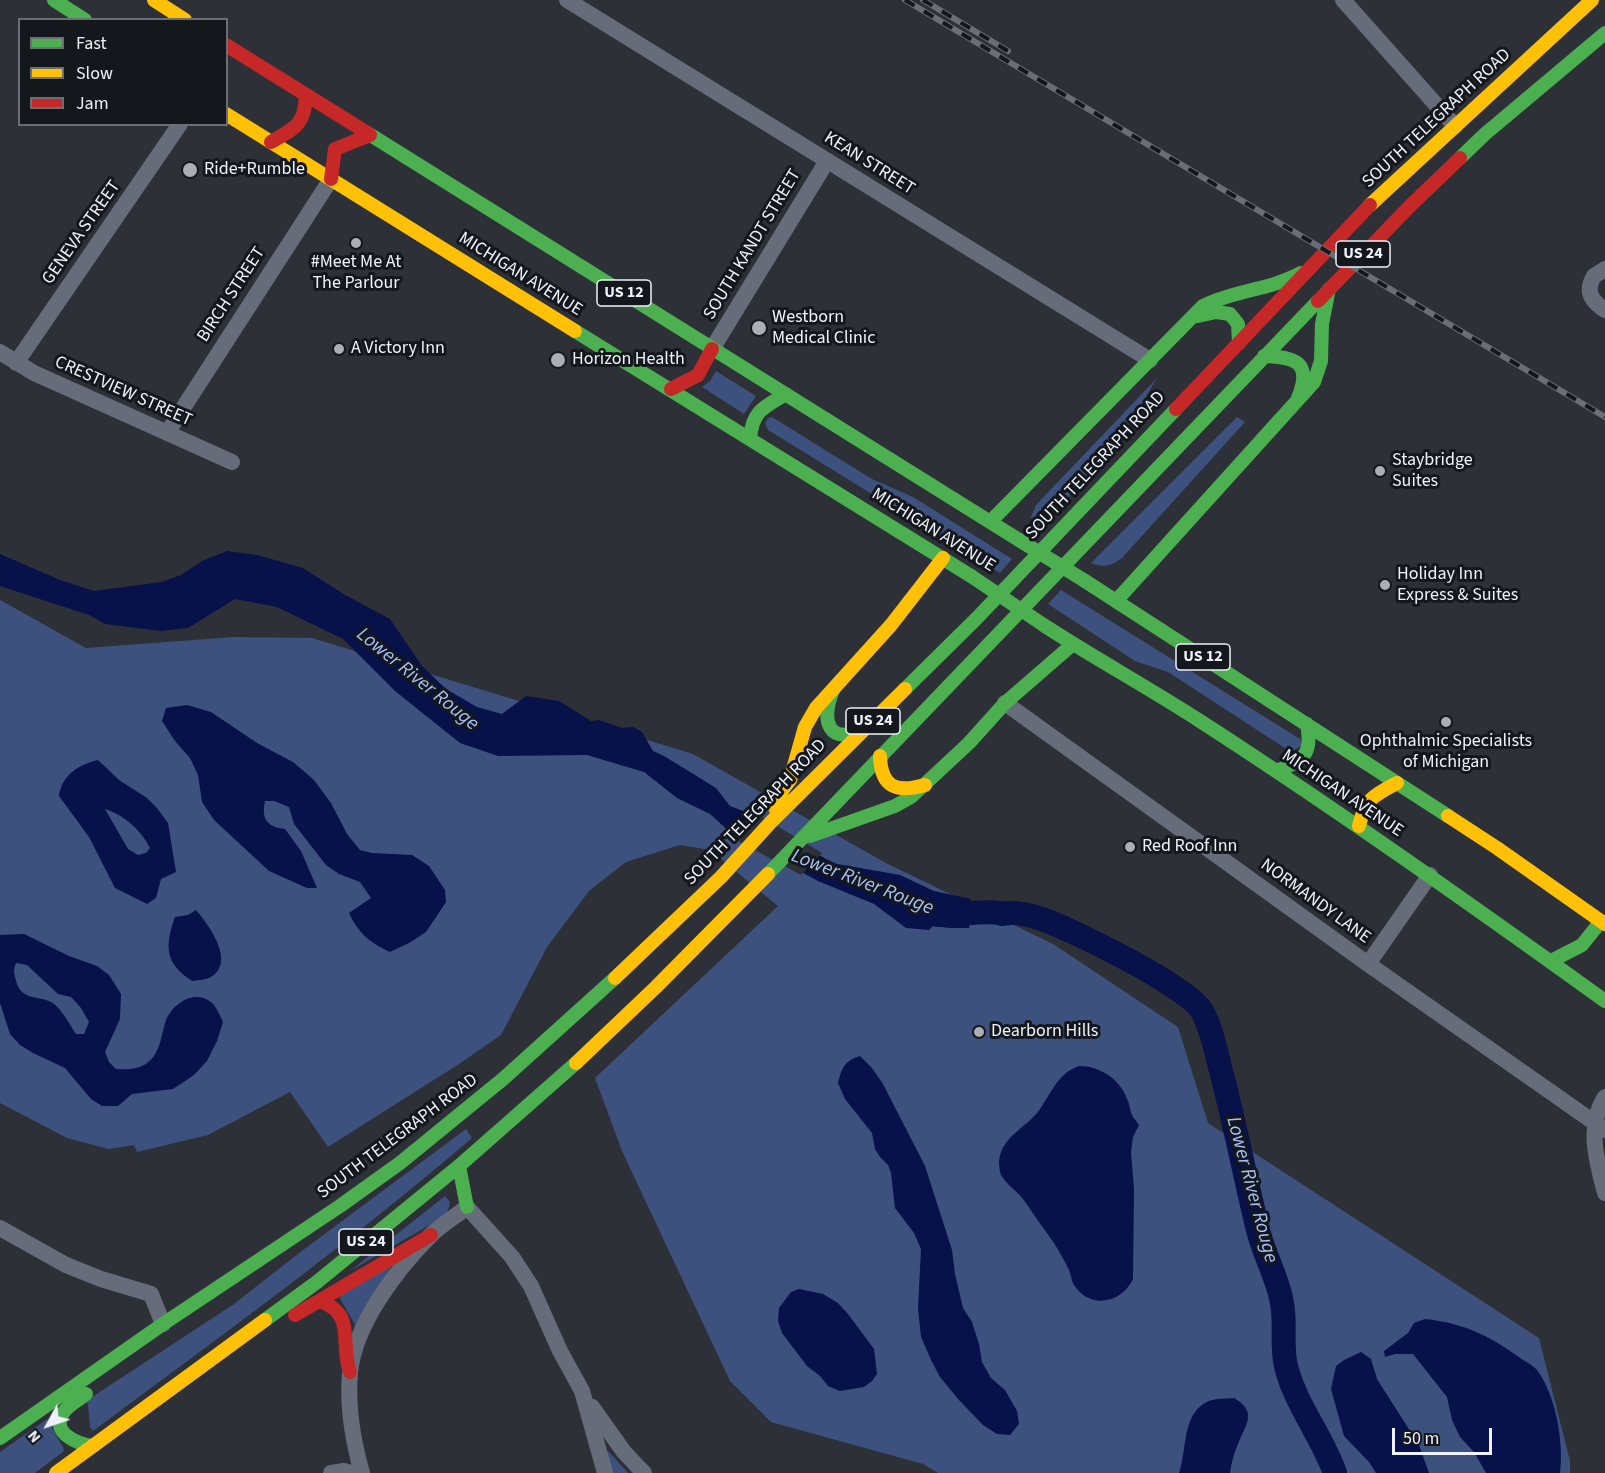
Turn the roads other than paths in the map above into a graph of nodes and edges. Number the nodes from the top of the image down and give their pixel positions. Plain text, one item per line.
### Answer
1 (154, 0) edge
2 (567, 0) edge
3 (1343, 0) edge
4 (1592, 0) edge
5 (59, 1) edge
6 (82, 18) edge
7 (182, 18) edge
8 (1605, 33) edge
9 (228, 46) edge
10 (306, 95) junction
11 (228, 115) edge
12 (179, 126) edge
13 (1455, 126) junction
14 (370, 135) junction
15 (271, 142) junction
16 (827, 161) junction
17 (331, 179) junction
18 (1311, 266) junction
19 (1605, 269) edge
20 (1330, 289) junction
21 (1605, 310) edge
22 (1189, 319) junction
23 (1239, 343) junction
24 (712, 349) junction
25 (0, 352) edge
26 (1264, 356) junction
27 (1150, 360) junction
28 (16, 363) junction
29 (671, 389) junction
30 (786, 394) junction
31 (1297, 400) junction
32 (167, 433) junction
33 (750, 439) junction
34 (232, 462) dead end
35 (990, 522) junction
36 (943, 558) junction
37 (1116, 601) junction
38 (1073, 644) junction
39 (833, 690) junction
40 (1005, 703) junction
41 (1307, 724) junction
42 (865, 729) junction
43 (880, 756) junction
44 (1276, 771) junction
45 (1397, 783) junction
46 (925, 785) junction
47 (770, 823) junction
48 (1359, 826) junction
49 (804, 838) junction
50 (1430, 875) junction
51 (1603, 923) edge
52 (1551, 961) junction
53 (1368, 964) junction
54 (1605, 1001) edge
55 (1605, 1097) edge
56 (1600, 1126) edge
57 (459, 1166) junction
58 (1605, 1193) edge
59 (467, 1207) junction
60 (0, 1228) edge
61 (431, 1235) junction
62 (274, 1251) junction
63 (231, 1296) dead end
64 (320, 1301) junction
65 (164, 1324) junction
66 (248, 1332) junction
67 (350, 1372) junction
68 (106, 1381) dead end
69 (582, 1391) junction
70 (0, 1438) edge
71 (93, 1446) junction
72 (56, 1473) edge
73 (331, 1473) edge
74 (352, 1473) edge
75 (362, 1473) edge
76 (605, 1473) edge
77 (644, 1473) edge

1 - 7 main road
2 - 16 street, KEAN STREET
3 - 13 street
4 - 13 main road, SOUTH TELEGRAPH ROAD / US 24
5 - 6 main road
8 - 20 main road, US 24
9 - 10 main road, US 12
10 - 14 main road, US 12
10 - 15 main road
11 - 15 main road, MICHIGAN AVENUE
12 - 28 street, GENEVA STREET
13 - 18 main road, SOUTH TELEGRAPH ROAD / US 24
14 - 17 main road
14 - 24 main road, US 12
15 - 17 main road, MICHIGAN AVENUE
16 - 24 street, SOUTH KANDT STREET
16 - 27 street, KEAN STREET
17 - 29 main road, MICHIGAN AVENUE
17 - 32 street, BIRCH STREET
18 - 22 main road
18 - 23 main road, SOUTH TELEGRAPH ROAD / US 24
19 - 21 street
20 - 26 main road, US 24
20 - 31 main road
22 - 23 main road
22 - 27 main road
23 - 42 main road, SOUTH TELEGRAPH ROAD / US 24
24 - 29 main road
24 - 30 main road, US 12
25 - 28 street, CRESTVIEW STREET
26 - 31 main road
26 - 43 main road, US 24
27 - 35 main road
28 - 32 street, CRESTVIEW STREET
29 - 33 main road, MICHIGAN AVENUE
30 - 33 main road
30 - 35 main road, US 12
31 - 37 main road
32 - 34 street, CRESTVIEW STREET
33 - 36 main road, MICHIGAN AVENUE
35 - 37 main road, US 12, bridge
36 - 38 main road, MICHIGAN AVENUE, bridge
36 - 39 main road
37 - 41 main road, US 12
38 - 40 main road
38 - 44 main road, MICHIGAN AVENUE
39 - 42 main road
39 - 47 main road
40 - 46 main road
40 - 53 street, NORMANDY LANE
41 - 44 main road
41 - 45 main road, US 12
42 - 47 main road, SOUTH TELEGRAPH ROAD / US 24
43 - 46 main road
43 - 49 main road, US 24
44 - 48 main road, MICHIGAN AVENUE
45 - 48 main road
45 - 51 main road, US 12
46 - 49 main road
47 - 62 main road, SOUTH TELEGRAPH ROAD / US 24
48 - 50 main road, MICHIGAN AVENUE
49 - 57 main road, US 24
50 - 52 main road, MICHIGAN AVENUE
50 - 53 street
51 - 52 main road
52 - 54 main road, MICHIGAN AVENUE
53 - 56 street, NORMANDY LANE
55 - 56 street
56 - 58 street
57 - 59 main road
57 - 66 main road, US 24
59 - 61 street
59 - 69 street
60 - 65 street
61 - 64 main road
61 - 67 street
62 - 63 main road
62 - 65 main road, SOUTH TELEGRAPH ROAD / US 24
64 - 66 main road
64 - 67 main road
65 - 70 main road, SOUTH TELEGRAPH ROAD / US 24
66 - 71 main road, US 24
67 - 75 street
68 - 71 main road
69 - 76 street
69 - 77 street
71 - 72 main road, US 24
73 - 74 street

